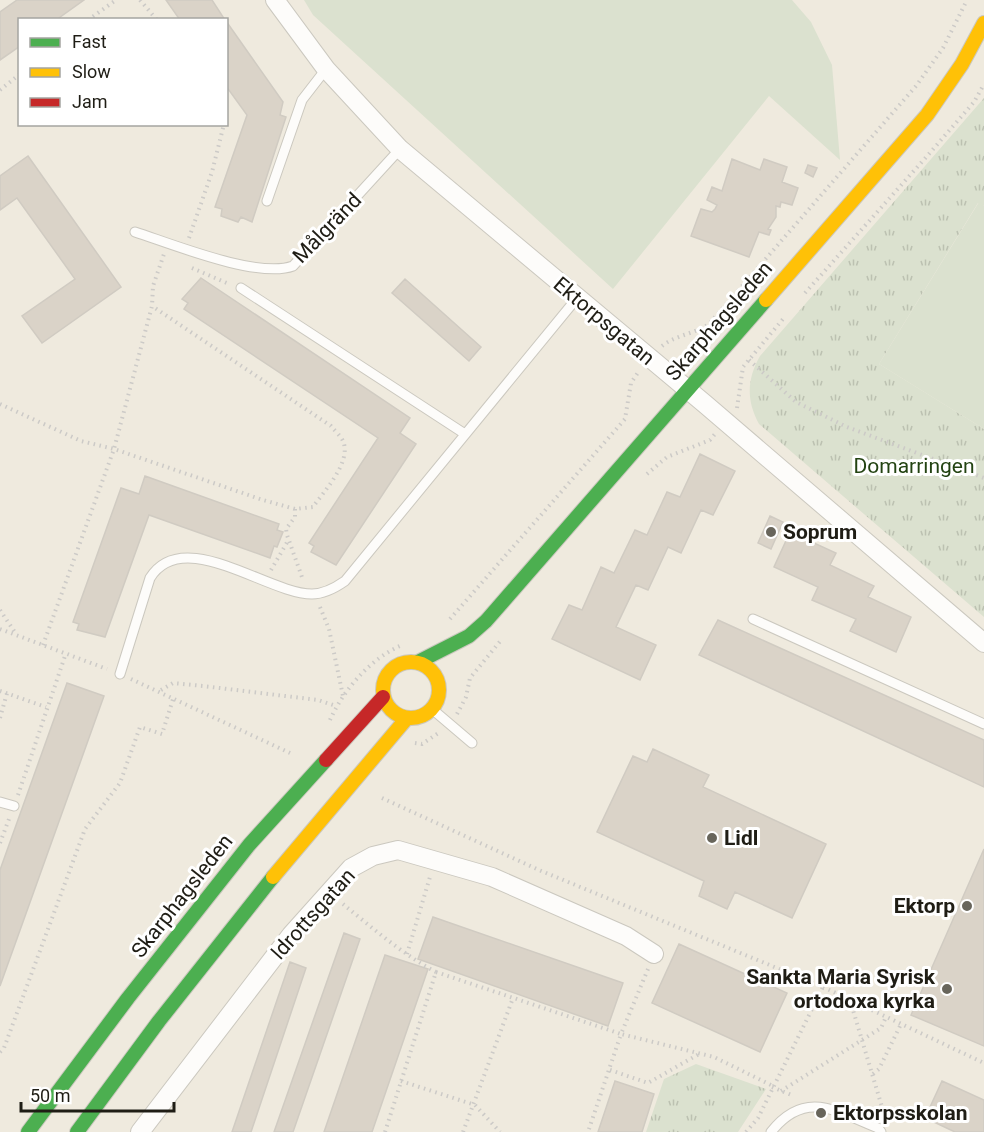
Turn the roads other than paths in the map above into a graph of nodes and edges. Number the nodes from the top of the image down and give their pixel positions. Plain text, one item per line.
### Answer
1 (275, 0) edge
2 (984, 23) edge
3 (326, 69) junction
4 (400, 149) junction
5 (267, 201) dead end
6 (135, 232) dead end
7 (241, 288) dead end
8 (577, 298) junction
9 (687, 389) junction
10 (465, 434) junction
11 (753, 619) dead end
12 (469, 636) junction
13 (984, 643) edge
14 (418, 662) junction
15 (120, 674) road end
16 (439, 684) junction
17 (383, 697) junction
18 (432, 709) junction
19 (407, 718) junction
20 (984, 724) edge
21 (472, 743) dead end
22 (0, 802) edge
23 (14, 806) road end
24 (654, 954) road end
25 (880, 1130) edge
26 (28, 1132) edge
27 (77, 1132) edge
28 (140, 1132) edge
29 (771, 1132) edge

1 - 3 street, Ektorpsgatan
2 - 9 main road, Skarphagsleden
3 - 4 street, Ektorpsgatan
3 - 5 lane
4 - 6 lane, Målgränd
4 - 8 street, Ektorpsgatan
7 - 10 lane
8 - 9 street, Ektorpsgatan
8 - 10 lane
9 - 12 main road, Skarphagsleden
9 - 13 street, Ektorpsgatan
10 - 15 lane
11 - 20 lane
12 - 14 main road, Skarphagsleden
12 - 16 main road, Skarphagsleden
14 - 16 main road
14 - 17 main road
16 - 18 main road
17 - 19 main road
17 - 26 main road, Skarphagsleden
18 - 19 main road
18 - 21 lane
19 - 27 main road
22 - 23 lane
24 - 28 street, Idrottsgatan
25 - 29 lane

